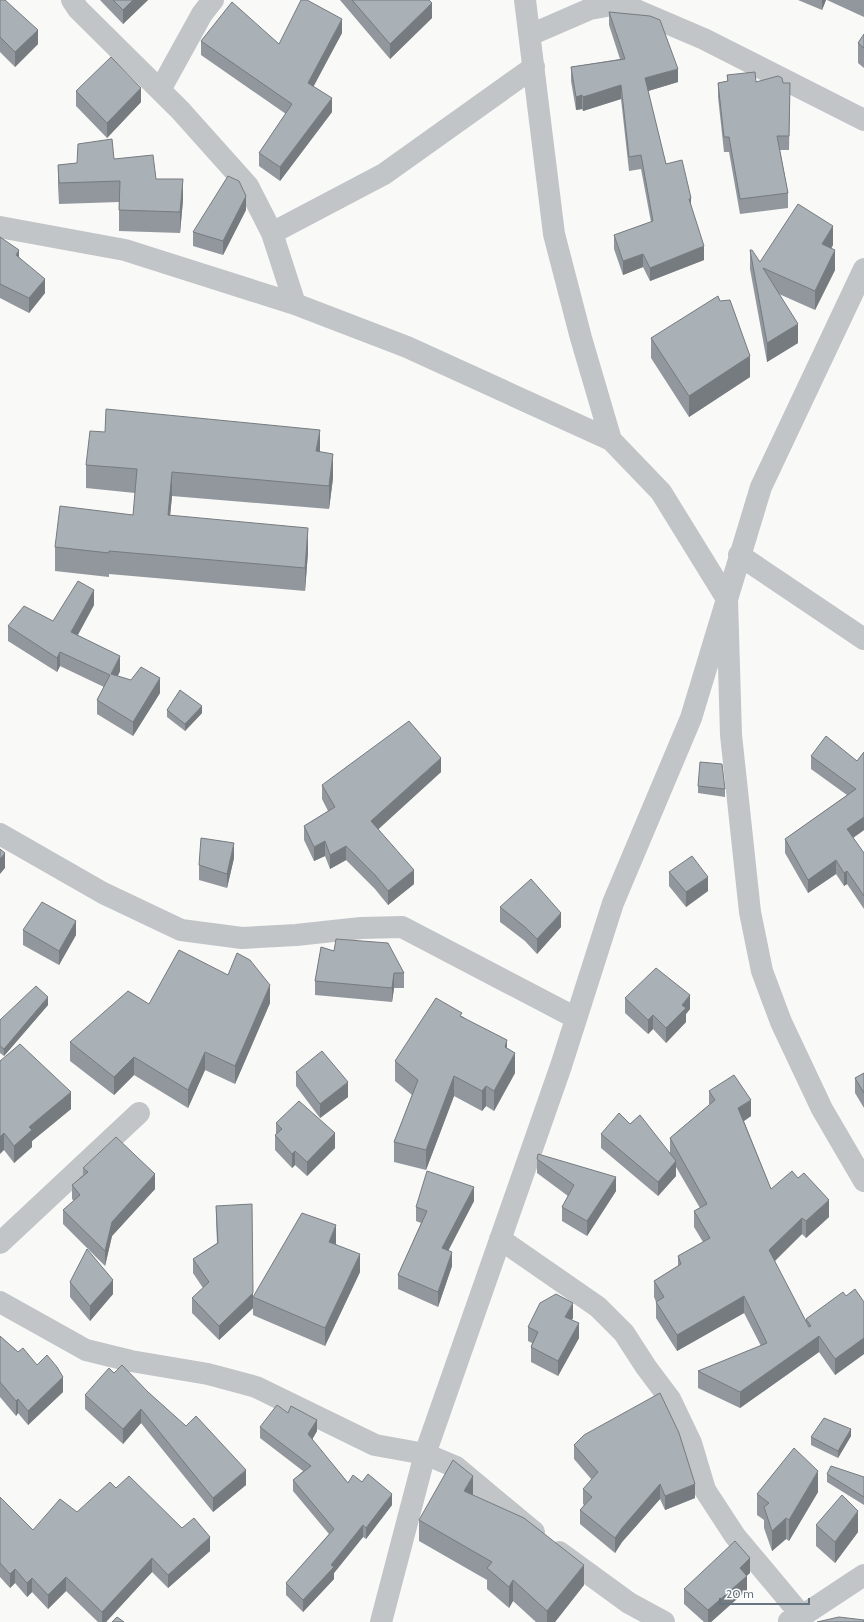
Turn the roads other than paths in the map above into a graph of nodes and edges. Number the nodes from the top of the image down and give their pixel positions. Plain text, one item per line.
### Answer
1 (72, 0) edge
2 (212, 0) edge
3 (525, 0) edge
4 (530, 35) junction
5 (534, 67) junction
6 (160, 90) junction
7 (864, 120) edge
8 (0, 228) edge
9 (272, 233) junction
10 (864, 269) edge
11 (295, 304) junction
12 (611, 440) junction
13 (739, 555) junction
14 (727, 599) junction
15 (864, 639) edge
16 (0, 834) edge
17 (576, 1018) junction
18 (139, 1113) dead end
19 (864, 1181) edge
20 (500, 1239) junction
21 (0, 1243) edge
22 (0, 1302) edge
23 (425, 1454) junction
24 (864, 1575) edge
25 (794, 1619) edge
26 (381, 1622) edge
27 (664, 1622) edge

1 - 6 street
2 - 6 street
3 - 4 street
4 - 5 street
4 - 7 street
5 - 9 street
5 - 12 street
6 - 9 street
8 - 11 street
9 - 11 street
10 - 13 street
11 - 12 street
12 - 14 street
13 - 14 street
13 - 15 street
14 - 17 street
14 - 19 street
16 - 17 street
17 - 20 street
18 - 21 street
20 - 23 street
20 - 25 street
22 - 23 street
23 - 26 street
23 - 27 street
24 - 25 street

